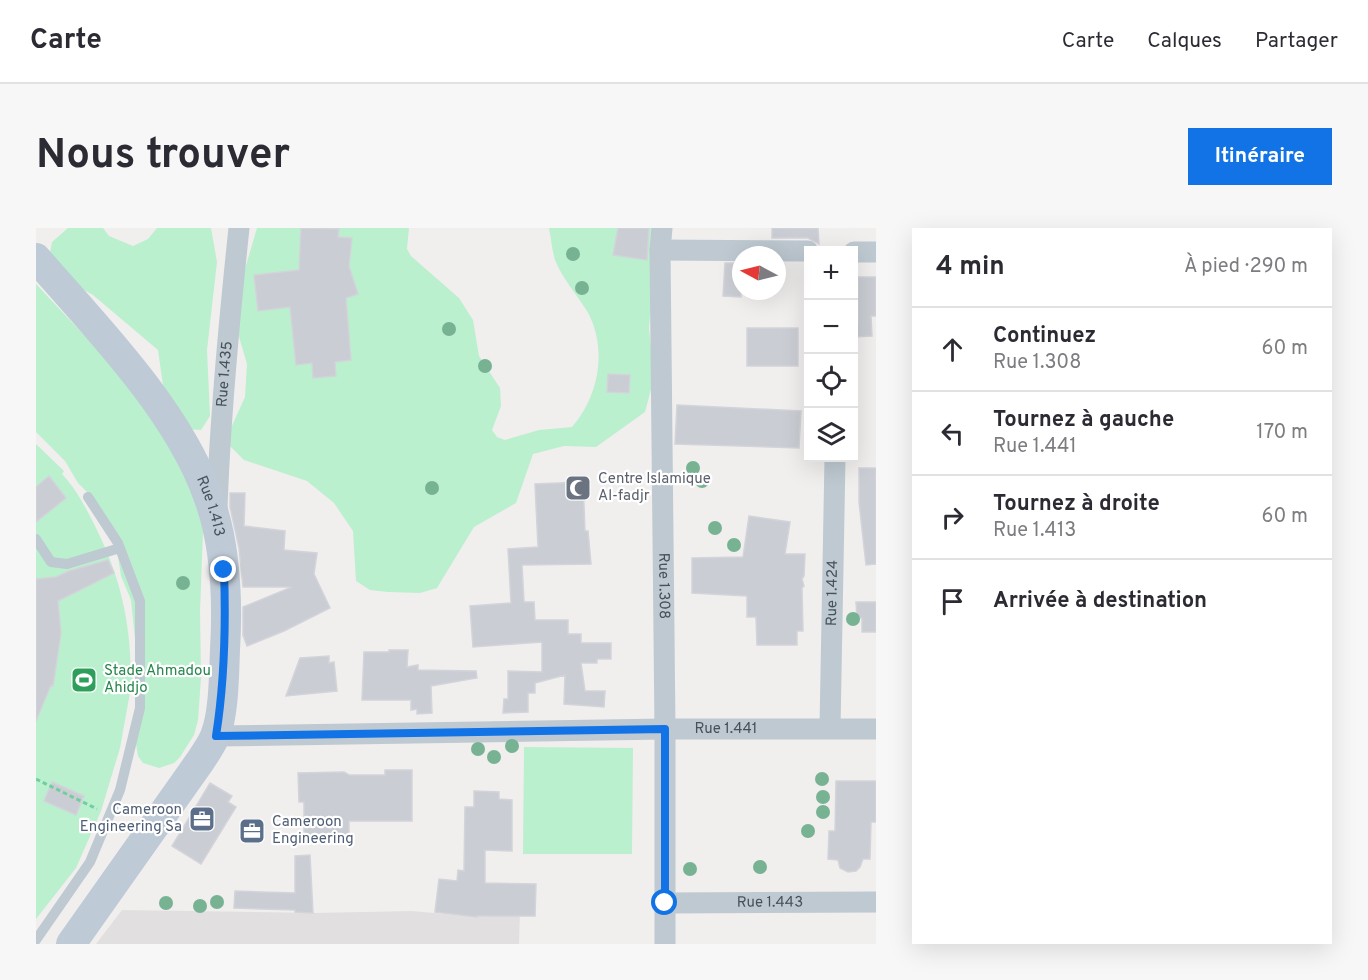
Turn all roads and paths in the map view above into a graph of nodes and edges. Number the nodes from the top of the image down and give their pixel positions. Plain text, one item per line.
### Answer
1 (239, 228) edge
2 (662, 228) edge
3 (660, 250) junction
4 (804, 251) edge
5 (858, 252) edge
6 (876, 252) edge
7 (36, 258) edge
8 (835, 462) edge
9 (88, 497) dead end
10 (216, 522) junction
11 (36, 539) edge
12 (120, 548) junction
13 (830, 728) junction
14 (665, 729) junction
15 (876, 729) edge
16 (216, 736) junction
17 (36, 779) edge
18 (101, 811) dead end
19 (876, 902) edge
20 (665, 903) junction
21 (36, 940) edge
22 (71, 944) edge
23 (665, 944) edge

1 - 10 street, Rue 1.435
2 - 3 street, Rue 1.308
3 - 4 street
3 - 14 street, Rue 1.308
5 - 6 street
7 - 10 street, Rue 1.413
8 - 13 street, Rue 1.424
9 - 12 lane
10 - 16 street, Rue 1.413
11 - 12 lane
12 - 21 lane
13 - 14 street, Rue 1.441
13 - 15 street, Rue 1.441
14 - 16 street, Rue 1.441
14 - 20 street, Rue 1.308
16 - 22 street, Rue 1.413
17 - 18 path
19 - 20 street, Rue 1.443
20 - 23 street, Rue 1.308

